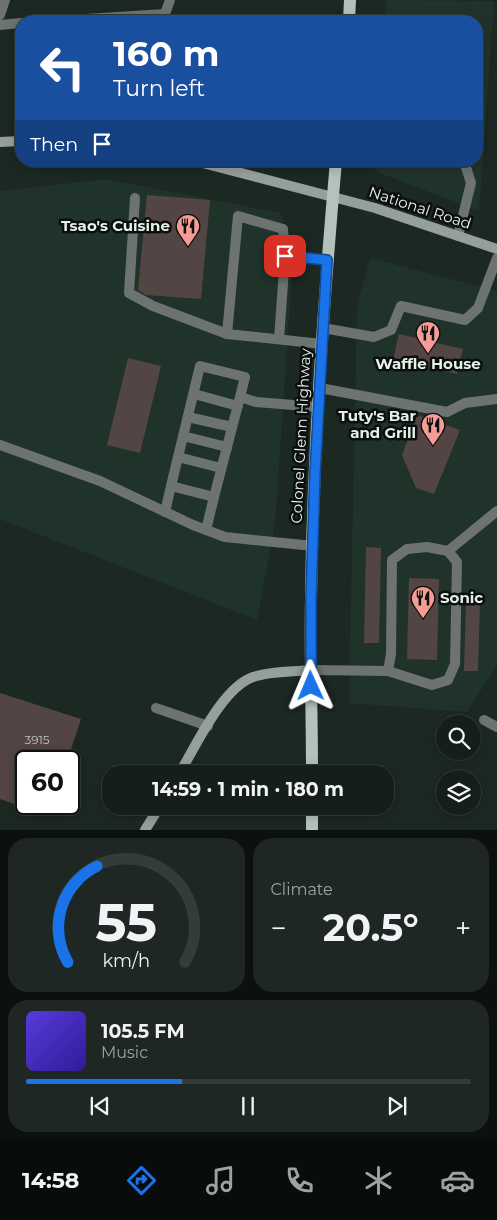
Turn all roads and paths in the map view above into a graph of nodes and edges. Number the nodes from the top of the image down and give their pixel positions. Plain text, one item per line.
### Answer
1 (5, 0) edge
2 (170, 0) edge
3 (350, 0) edge
4 (0, 15) edge
5 (149, 15) edge
6 (349, 15) edge
7 (15, 24) edge
8 (0, 25) edge
9 (15, 141) edge
10 (0, 142) edge
11 (219, 167) edge
12 (335, 167) edge
13 (466, 167) edge
14 (333, 196) junction
15 (135, 198) dead end
16 (458, 236) junction
17 (497, 249) edge
18 (285, 256) junction
19 (497, 258) edge
20 (327, 260) junction
21 (322, 328) junction
22 (227, 334) junction
23 (279, 340) junction
24 (322, 344) junction
25 (320, 388) junction
26 (194, 394) junction
27 (497, 399) edge
28 (239, 401) junction
29 (318, 407) junction
30 (188, 417) junction
31 (232, 427) junction
32 (184, 436) junction
33 (0, 445) edge
34 (227, 447) junction
35 (178, 457) junction
36 (222, 468) junction
37 (171, 486) junction
38 (214, 497) junction
39 (497, 511) edge
40 (164, 512) junction
41 (206, 530) junction
42 (313, 546) junction
43 (448, 551) junction
44 (311, 670) junction
45 (388, 671) junction
46 (156, 708) dead end
47 (484, 720) dead end
48 (208, 726) junction
49 (497, 726) edge
50 (184, 765) edge
51 (312, 765) edge
52 (154, 815) edge
53 (312, 815) edge
54 (145, 830) edge
55 (312, 830) edge

1 - 4 street
2 - 5 street
3 - 6 main road
7 - 8 street
9 - 10 main road
11 - 14 main road, National Road
12 - 14 main road, Colonel Glenn Highway
13 - 16 street
14 - 16 main road, National Road
14 - 20 main road, Colonel Glenn Highway
15 - 22 street
16 - 17 main road, National Road
18 - 20 street
18 - 22 street
18 - 23 street
19 - 21 street
20 - 21 main road, Colonel Glenn Highway
21 - 24 main road, Colonel Glenn Highway
22 - 23 street
23 - 24 street
24 - 25 main road, Colonel Glenn Highway
25 - 27 street
25 - 29 main road, Colonel Glenn Highway
26 - 28 street
26 - 28 street
26 - 30 street
28 - 29 street
28 - 31 street
29 - 42 main road, Colonel Glenn Highway
30 - 31 street
30 - 32 street
31 - 34 street
32 - 34 street
32 - 35 street
33 - 40 street
34 - 36 street
35 - 36 street
35 - 37 street
36 - 38 street
37 - 38 street
37 - 40 street
38 - 41 street
39 - 43 street
40 - 41 street
41 - 42 street
42 - 44 main road, Colonel Glenn Highway
43 - 45 street
43 - 45 street
44 - 45 street
44 - 48 main road
44 - 51 main road, Colonel Glenn Highway
46 - 48 street
47 - 49 street
48 - 50 main road
52 - 54 main road
53 - 55 main road

